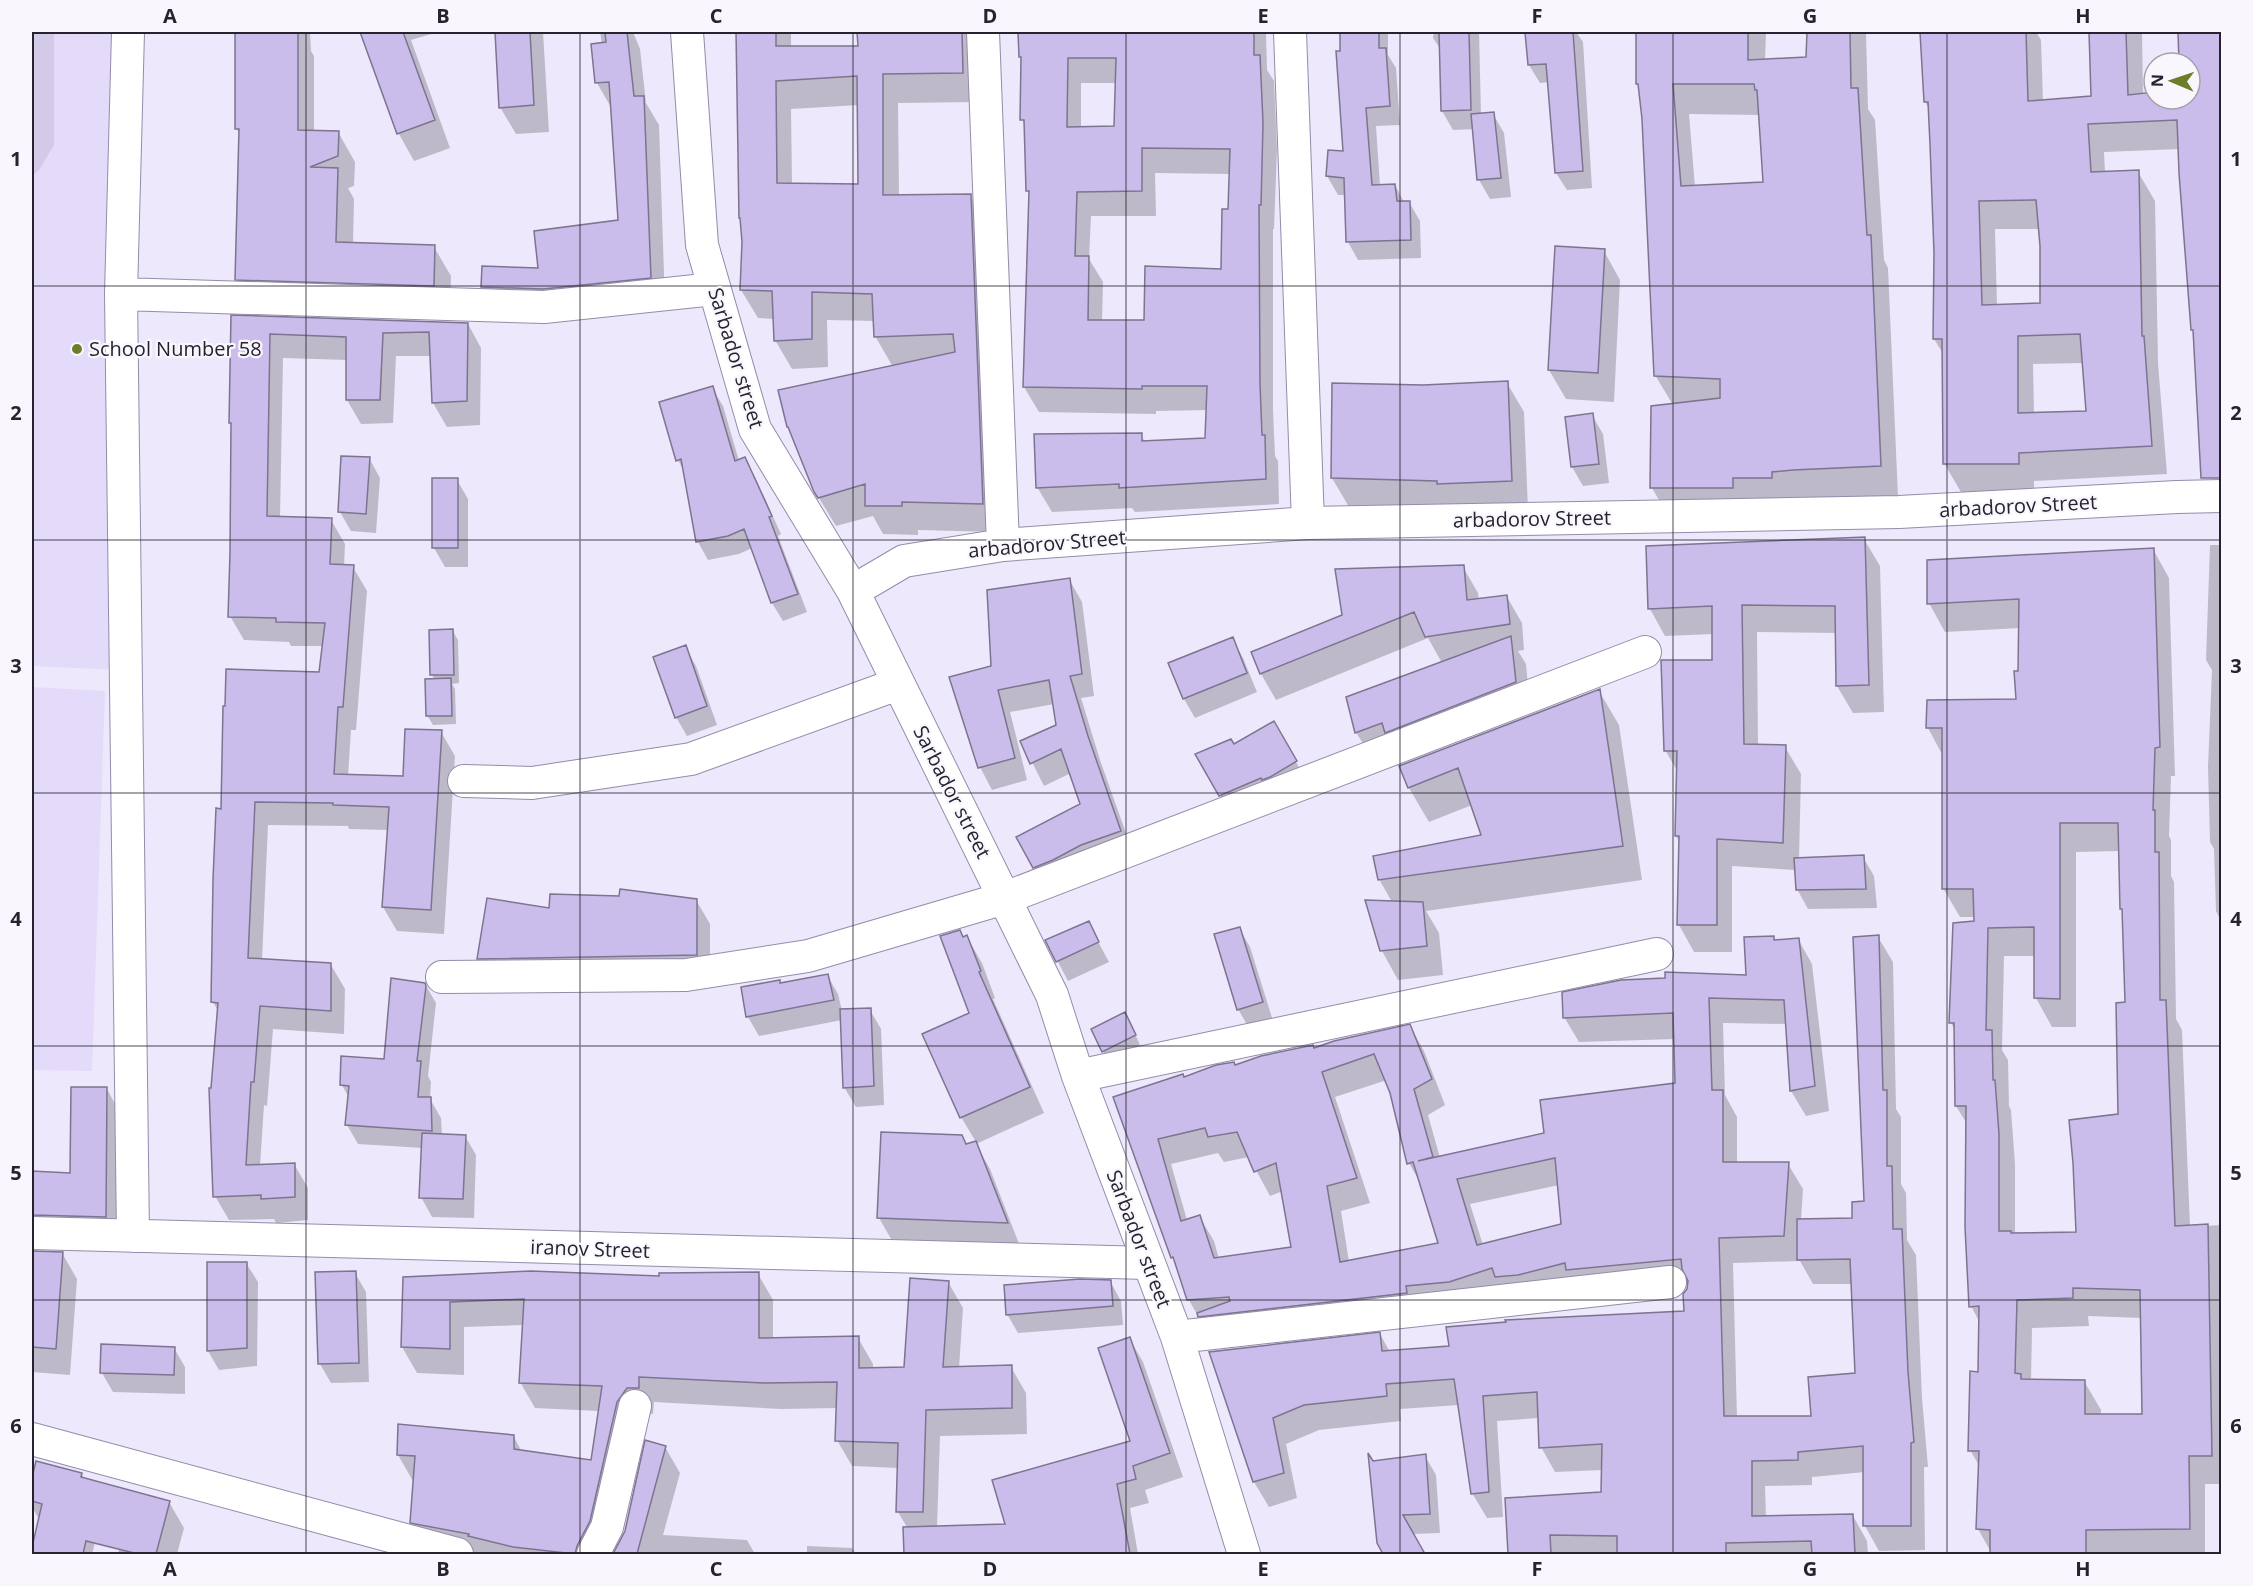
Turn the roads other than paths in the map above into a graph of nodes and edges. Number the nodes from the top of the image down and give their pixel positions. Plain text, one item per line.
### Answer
1 (128, 32) edge
2 (687, 32) edge
3 (983, 32) edge
4 (1290, 32) edge
5 (714, 289) junction
6 (121, 294) junction
7 (2222, 496) edge
8 (1308, 524) junction
9 (1003, 545) junction
10 (853, 591) junction
11 (1645, 652) dead end
12 (898, 684) junction
13 (464, 781) dead end
14 (1005, 898) junction
15 (1657, 954) dead end
16 (442, 976) dead end
17 (1078, 1076) junction
18 (32, 1233) edge
19 (133, 1236) junction
20 (1148, 1263) junction
21 (1670, 1282) dead end
22 (1177, 1337) junction
23 (636, 1406) dead end
24 (32, 1439) edge
25 (457, 1554) edge
26 (593, 1554) edge
27 (1244, 1554) edge

1 - 6 street
2 - 5 street, Sarbador street
3 - 9 street
4 - 8 street
5 - 6 street
5 - 10 street, Sarbador street
6 - 19 street
7 - 8 street, arbadorov Street
8 - 9 street, arbadorov Street
9 - 10 street, arbadorov Street
10 - 12 street, Sarbador street
11 - 14 street
12 - 13 street
12 - 14 street, Sarbador street
14 - 16 street
14 - 17 street, Sarbador street
15 - 17 street
17 - 20 street, Sarbador street
18 - 19 street, iranov Street
19 - 20 street, iranov Street
20 - 22 street, Sarbador street
21 - 22 street
22 - 27 street, Sarbador street
23 - 26 street
24 - 25 street

